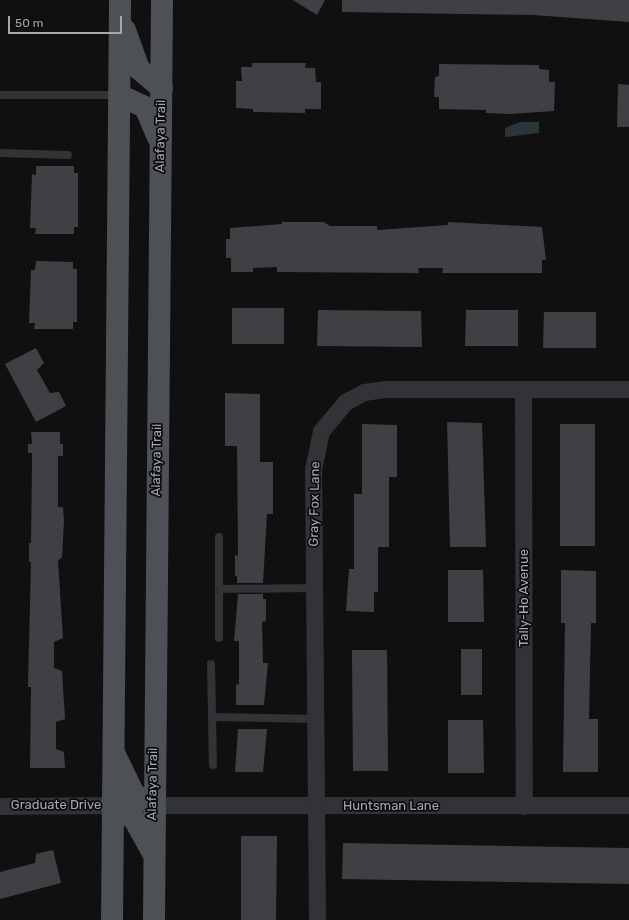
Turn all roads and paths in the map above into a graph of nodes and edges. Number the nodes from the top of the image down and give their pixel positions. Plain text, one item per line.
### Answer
1 (162, 0) edge
2 (120, 8) edge
3 (162, 88) junction
4 (0, 95) edge
5 (119, 95) junction
6 (161, 146) junction
7 (0, 153) edge
8 (68, 155) dead end
9 (629, 389) edge
10 (523, 391) junction
11 (219, 536) dead end
12 (315, 588) junction
13 (220, 589) junction
14 (219, 638) dead end
15 (211, 664) dead end
16 (212, 717) junction
17 (316, 719) junction
18 (112, 749) junction
19 (213, 765) dead end
20 (111, 805) junction
21 (153, 805) junction
22 (0, 806) edge
23 (315, 806) junction
24 (524, 806) junction
25 (629, 806) edge
26 (153, 854) junction
27 (112, 920) edge
28 (154, 920) edge
29 (317, 920) edge

1 - 3 main road, Alafaya Trail
2 - 3 main road
2 - 5 main road
3 - 6 main road, Alafaya Trail
4 - 5 lane
5 - 6 main road
5 - 18 main road
6 - 21 main road, Alafaya Trail
7 - 8 lane
9 - 10 street, Gray Fox Lane
10 - 12 street, Gray Fox Lane
10 - 24 street, Tally-Ho Avenue
11 - 13 lane
12 - 13 lane
12 - 17 street, Gray Fox Lane
13 - 14 lane
15 - 16 lane
16 - 17 lane
16 - 19 lane
17 - 23 street, Gray Fox Lane
18 - 20 main road
18 - 21 main road
20 - 22 street, Graduate Drive
20 - 26 main road
20 - 27 main road
21 - 23 street, Huntsman Lane
21 - 26 main road, Alafaya Trail
23 - 24 street, Huntsman Lane
23 - 29 street, Gray Fox Lane
24 - 25 street, Huntsman Lane
26 - 28 main road, Alafaya Trail

